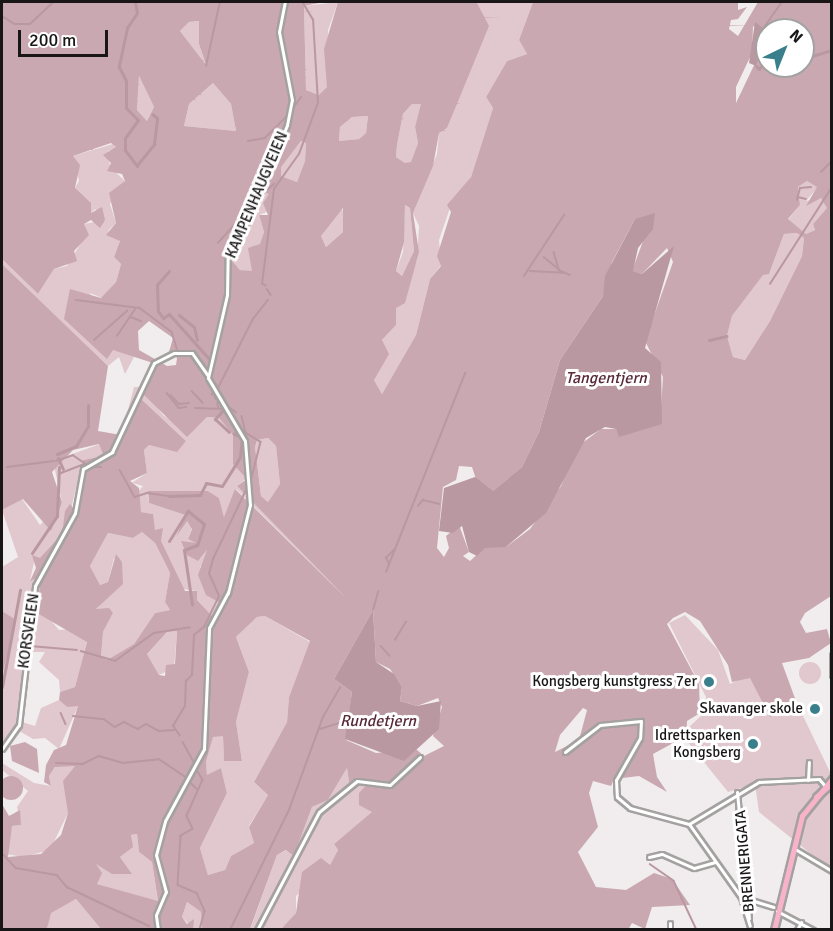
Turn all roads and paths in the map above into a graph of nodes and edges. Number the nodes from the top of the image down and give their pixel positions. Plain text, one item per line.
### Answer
1 (285, 2) edge
2 (208, 378) junction
3 (831, 655) edge
4 (831, 675) edge
5 (2, 749) edge
6 (565, 752) dead end
7 (420, 757) dead end
8 (809, 762) dead end
9 (808, 780) junction
10 (831, 781) edge
11 (825, 785) junction
12 (737, 792) junction
13 (689, 824) junction
14 (793, 849) junction
15 (649, 857) dead end
16 (715, 862) junction
17 (831, 872) edge
18 (747, 896) junction
19 (741, 897) junction
20 (775, 909) junction
21 (801, 922) junction
22 (670, 923) dead end
23 (750, 928) edge
24 (158, 930) edge
25 (257, 930) edge
26 (669, 930) edge
27 (774, 930) edge
28 (797, 930) edge
29 (813, 930) edge

1 - 2 street, KAMPENHAUGVEIEN
2 - 5 street, KORSVEIEN
2 - 24 street
3 - 4 street
6 - 13 street
7 - 25 street
8 - 9 street
9 - 11 street
9 - 12 street
10 - 11 main road
11 - 14 main road
12 - 13 street
12 - 18 street, BRENNERIGATA
13 - 16 street
14 - 17 street
14 - 20 main road
15 - 16 street
16 - 19 street
18 - 19 street
18 - 20 street
18 - 23 street, BRENNERIGATA
19 - 23 street
20 - 21 street
20 - 27 main road
21 - 28 street
21 - 29 street
22 - 26 street

